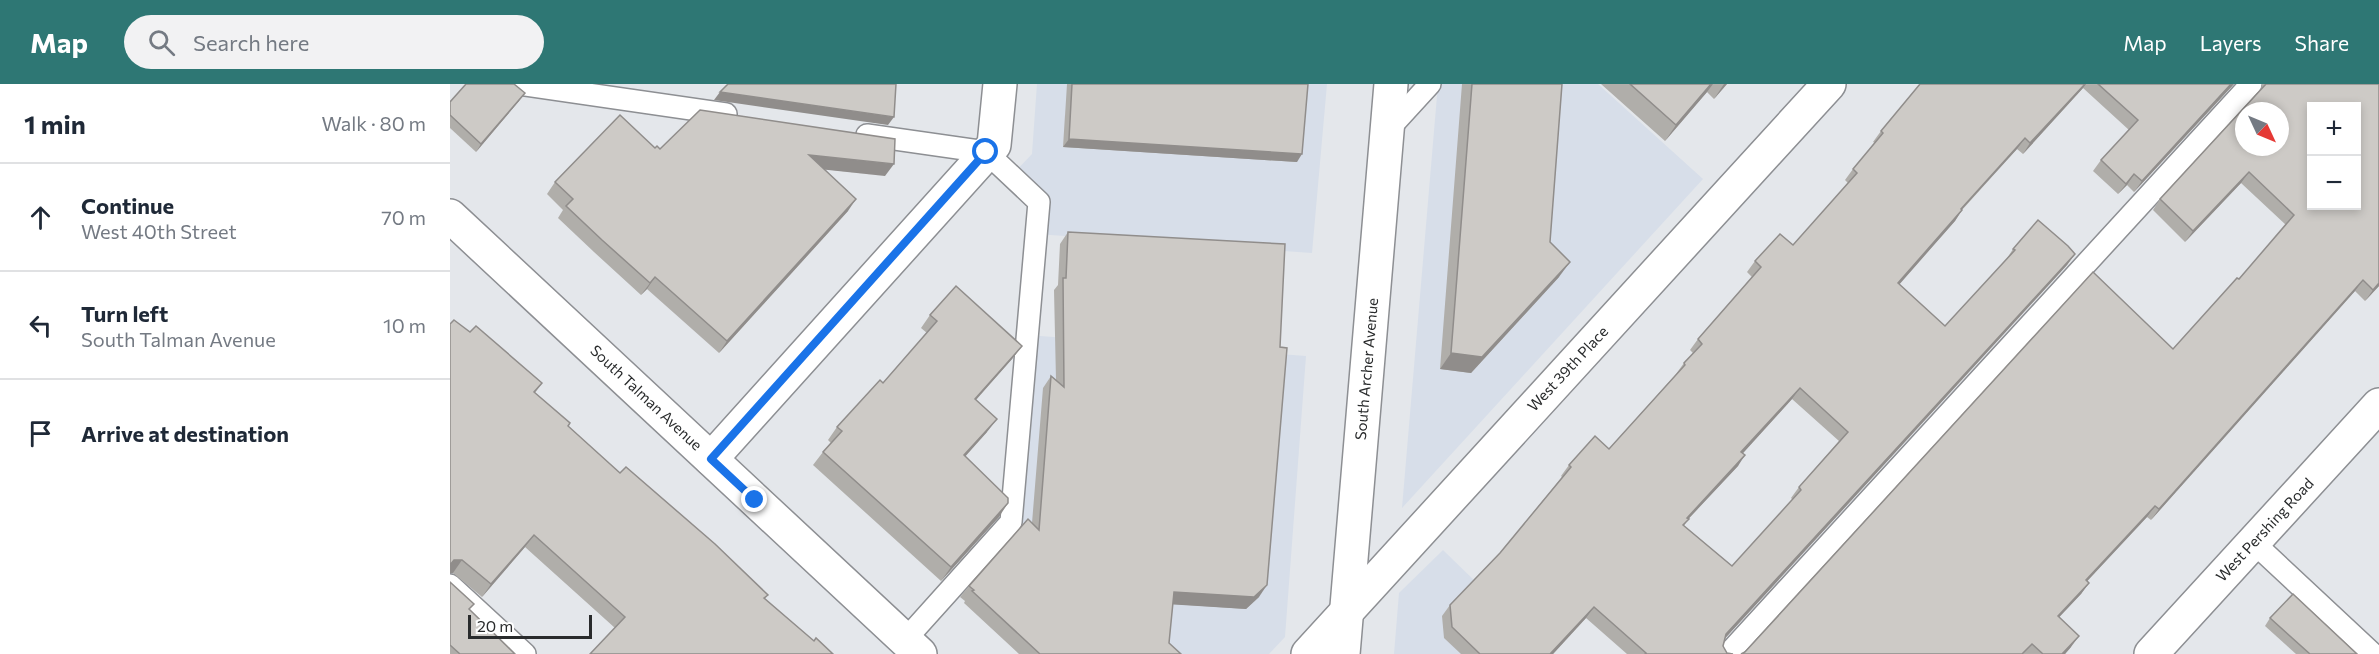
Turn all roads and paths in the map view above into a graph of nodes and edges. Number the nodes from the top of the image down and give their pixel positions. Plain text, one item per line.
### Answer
1 (519, 84) edge
2 (1000, 84) edge
3 (1391, 84) edge
4 (1430, 84) edge
5 (1829, 84) edge
6 (2251, 84) edge
7 (740, 116) edge
8 (1387, 131) junction
9 (845, 132) edge
10 (986, 152) junction
11 (450, 216) edge
12 (2379, 405) edge
13 (711, 459) junction
14 (2253, 542) junction
15 (450, 585) edge
16 (1347, 614) junction
17 (913, 647) edge
18 (525, 654) edge
19 (1308, 654) edge
20 (1343, 654) edge
21 (1728, 654) edge
22 (2151, 654) edge
23 (2373, 654) edge

1 - 7 lane
2 - 10 street
3 - 8 street, South Archer Avenue
4 - 8 lane
5 - 16 street, West 39th Place
6 - 21 lane
8 - 16 street, South Archer Avenue
9 - 10 lane
10 - 13 street
10 - 17 lane
11 - 13 street, South Talman Avenue
12 - 14 street, West Pershing Road
13 - 17 street, South Talman Avenue
14 - 22 street, West Pershing Road
14 - 23 lane
15 - 18 lane
16 - 19 street, West 39th Place
16 - 20 street, South Archer Avenue

